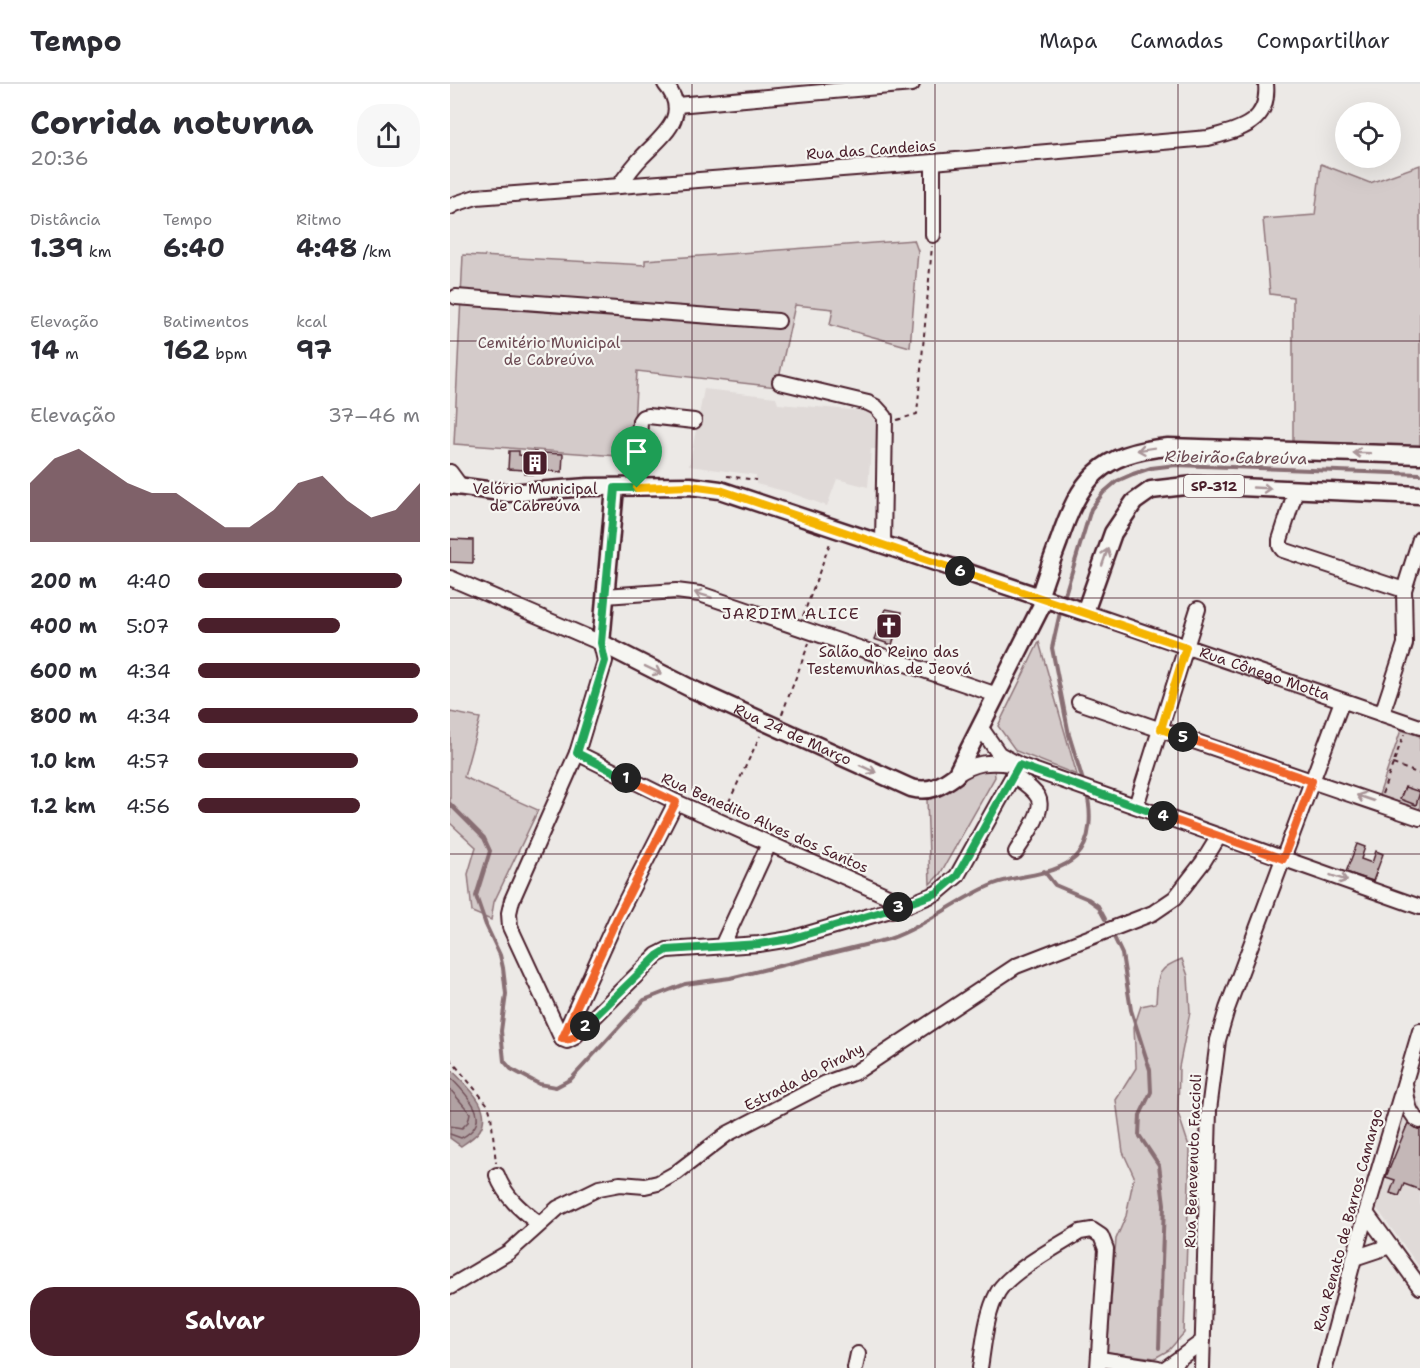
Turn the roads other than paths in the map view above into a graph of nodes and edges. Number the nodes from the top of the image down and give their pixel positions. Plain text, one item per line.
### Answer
1 (664, 84) edge
2 (912, 84) edge
3 (1266, 84) edge
4 (677, 105) junction
5 (933, 162) junction
6 (619, 186) junction
7 (450, 207) edge
8 (933, 236) road end
9 (456, 297) dead end
10 (778, 321) dead end
11 (780, 382) dead end
12 (694, 421) dead end
13 (1420, 455) edge
14 (450, 472) edge
15 (456, 486) edge
16 (615, 488) junction
17 (637, 488) junction
18 (1296, 490) junction
19 (1420, 495) edge
20 (1420, 539) edge
21 (883, 544) junction
22 (450, 578) edge
23 (1404, 590) junction
24 (605, 596) junction
25 (1045, 600) junction
26 (1198, 609) dead end
27 (1079, 610) junction
28 (601, 643) junction
29 (1186, 647) junction
30 (997, 695) junction
31 (1342, 700) junction
32 (1079, 702) dead end
33 (1382, 714) junction
34 (1414, 725) edge
35 (981, 728) junction
36 (1161, 729) junction
37 (577, 753) junction
38 (974, 756) junction
39 (1016, 770) junction
40 (1312, 781) junction
41 (676, 802) junction
42 (1136, 806) junction
43 (1420, 818) edge
44 (1219, 836) junction
45 (769, 844) junction
46 (1016, 852) dead end
47 (1283, 859) junction
48 (908, 904) junction
49 (1420, 907) edge
50 (722, 946) junction
51 (1420, 1031) edge
52 (562, 1039) junction
53 (1404, 1081) junction
54 (1420, 1087) edge
55 (1420, 1121) edge
56 (497, 1175) road end
57 (1366, 1213) junction
58 (539, 1224) junction
59 (1390, 1246) junction
60 (1354, 1258) junction
61 (450, 1287) edge
62 (1420, 1287) edge
63 (1203, 1341) junction
64 (1330, 1350) junction
65 (1099, 1364) edge
66 (980, 1368) edge
67 (1158, 1368) edge
68 (1166, 1368) edge
69 (1202, 1368) edge
70 (1325, 1368) edge
71 (1336, 1368) edge

1 - 4 street
2 - 4 street
3 - 5 street, Rua das Candeias
4 - 6 street
5 - 6 street, Rua das Candeias
5 - 8 street
6 - 7 street, Rua das Candeias
9 - 10 street
11 - 21 street
12 - 17 street
13 -> 25 main road, Rua 24 de Março
14 - 15 street
15 - 16 main road, Rua Cônego Motta
16 - 17 main road, Rua Cônego Motta
16 - 24 main road
17 - 21 main road, Rua Cônego Motta
18 - 19 main road, SP-312
18 - 23 street
27 -> 18 main road, SP-312
20 - 23 street
21 - 25 main road, Rua Cônego Motta
22 - 28 street, Rua 24 de Março
23 - 33 street
24 - 28 main road
30 -> 24 street
25 - 27 main road, Rua Cônego Motta
25 - 30 main road, Rua 24 de Março
26 - 29 street
27 - 29 street, Rua Cônego Motta
28 - 37 street
28 -> 38 main road, Rua 24 de Março
29 - 31 street, Rua Cônego Motta
29 - 36 street
30 - 35 main road, Rua 24 de Março
31 - 33 street, Rua Cônego Motta
31 - 40 street, Rua Benevenuto Faccioli
32 - 36 street
33 - 34 street, Rua Cônego Motta
35 - 38 main road, Rua 24 de Março
35 - 39 street
36 - 40 street
36 - 42 street
37 - 41 street, Rua Benedito Alves dos Santos
37 - 52 street
38 - 39 street
39 - 42 street
39 - 46 street
39 - 48 street
43 -> 40 street
40 - 47 street, Rua Benevenuto Faccioli
41 - 45 street, Rua Benedito Alves dos Santos
41 - 52 street
42 - 44 street
44 - 47 street
44 - 58 street, Estrada do Pirahy
45 - 48 street, Rua Benedito Alves dos Santos
45 - 50 street
47 -> 49 street
47 - 63 street, Rua Benevenuto Faccioli
48 - 50 street
50 - 52 street
51 - 53 street, Rua Renato de Barros Camargo
53 - 54 street
53 - 55 street
53 - 57 street, Rua Renato de Barros Camargo
56 - 58 street
57 - 59 street
57 - 60 street, Rua Renato de Barros Camargo
58 - 61 street, Estrada do Pirahy
59 - 60 street
59 - 62 street
60 - 64 street, Rua Renato de Barros Camargo
63 - 68 street
63 - 69 street, Rua Benevenuto Faccioli
64 - 70 street, Rua Renato de Barros Camargo
64 - 71 street
65 - 66 street
65 - 67 street

